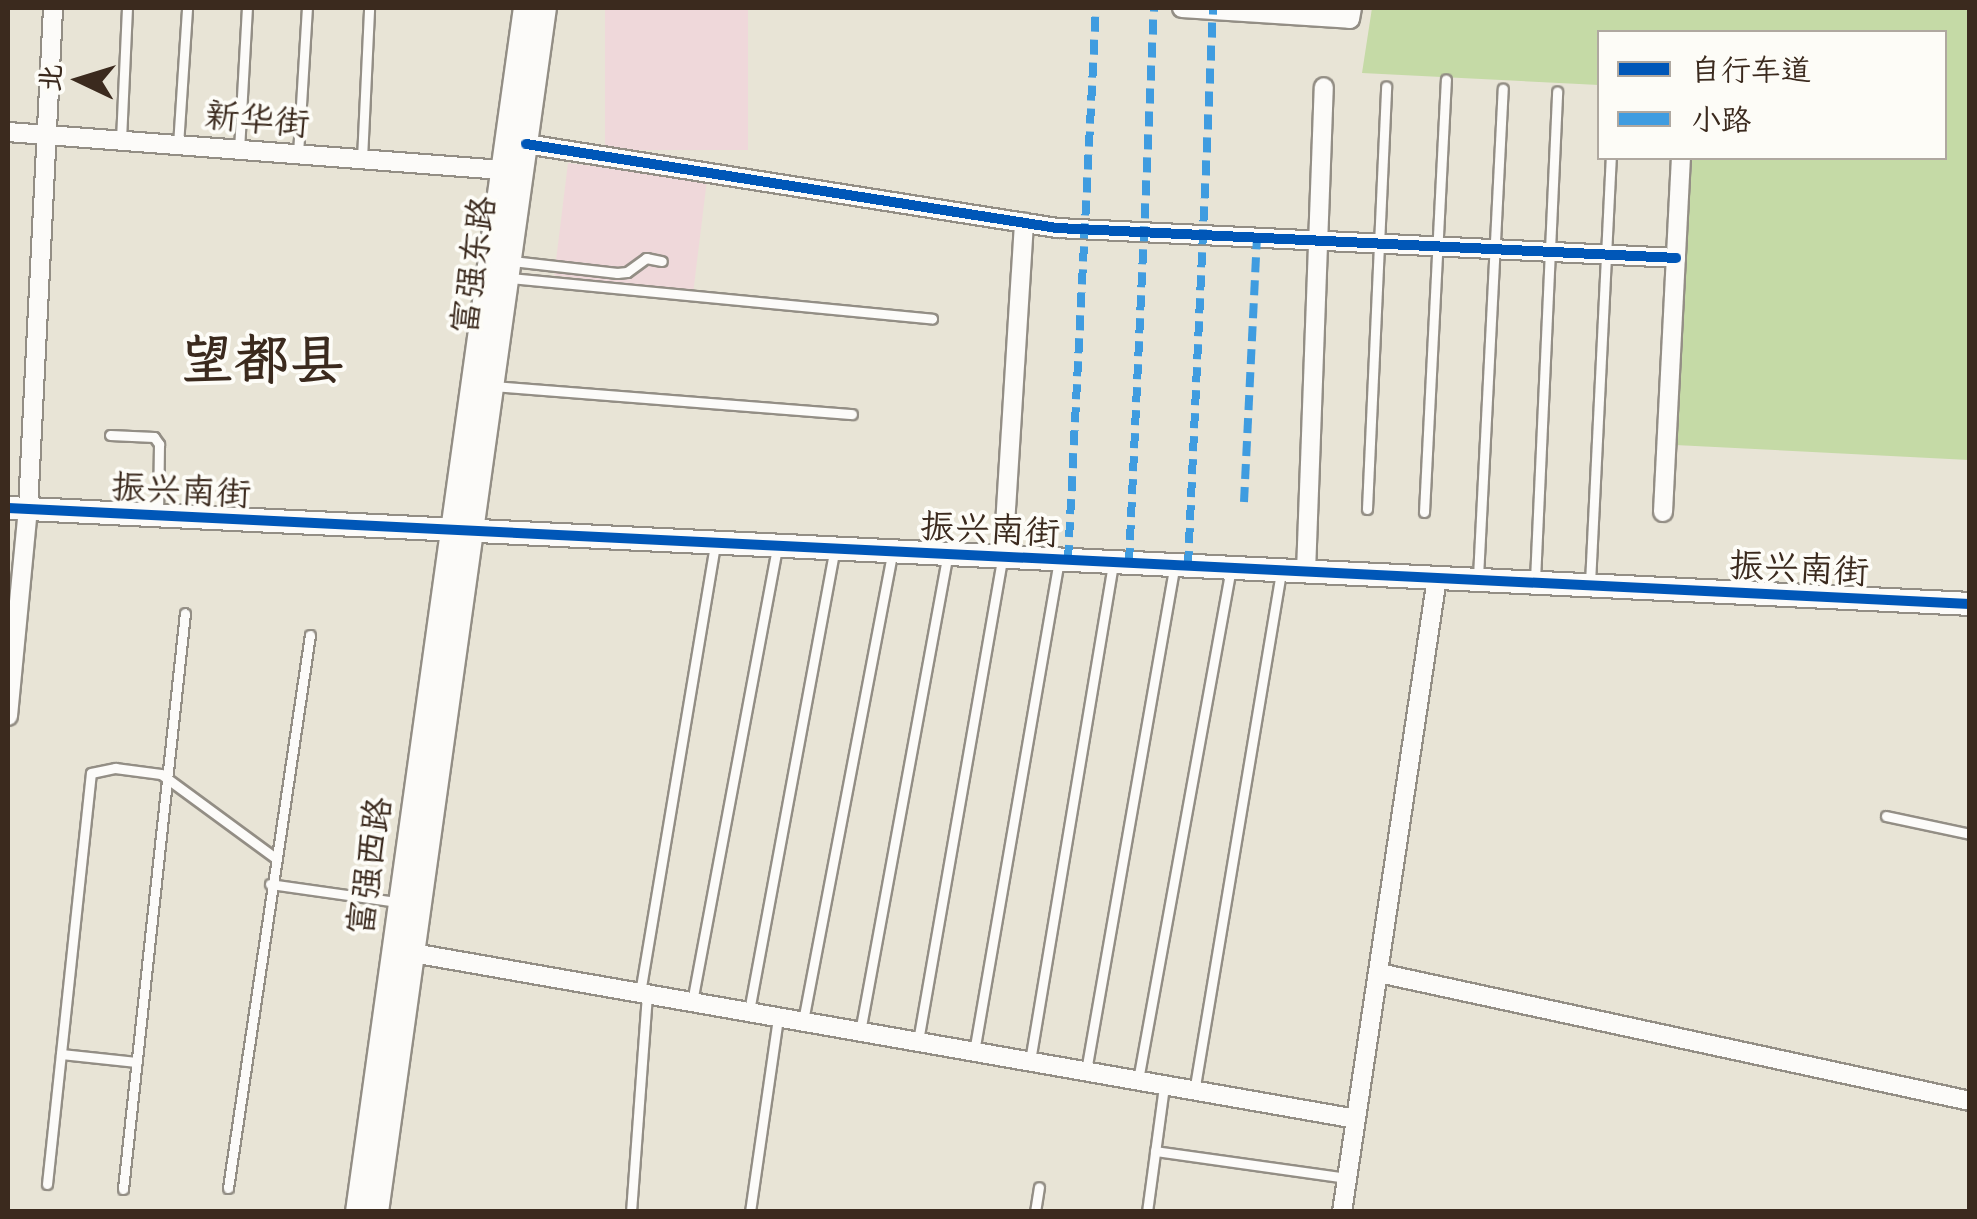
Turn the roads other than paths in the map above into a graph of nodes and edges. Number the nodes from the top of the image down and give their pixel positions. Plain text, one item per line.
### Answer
1 (53, 8) edge
2 (128, 8) edge
3 (188, 8) edge
4 (247, 8) edge
5 (306, 8) edge
6 (369, 8) edge
7 (525, 8) edge
8 (545, 8) edge
9 (1182, 8) edge
10 (1352, 8) edge
11 (1446, 80) dead end
12 (1386, 86) dead end
13 (1324, 87) dead end
14 (1502, 89) dead end
15 (1556, 91) dead end
16 (8, 132) edge
17 (46, 134) junction
18 (121, 140) junction
19 (526, 144) junction
20 (178, 145) junction
21 (239, 150) junction
22 (298, 154) junction
23 (362, 159) junction
24 (1612, 160) edge
25 (1682, 160) edge
26 (502, 170) junction
27 (1024, 222) junction
28 (1318, 241) junction
29 (1379, 244) junction
30 (1438, 247) junction
31 (1494, 250) junction
32 (1550, 252) junction
33 (1606, 255) junction
34 (1676, 258) junction
35 (662, 261) dead end
36 (508, 269) junction
37 (932, 319) dead end
38 (492, 386) junction
39 (852, 414) dead end
40 (110, 435) dead end
41 (18, 509) edge
42 (1367, 509) dead end
43 (1424, 512) dead end
44 (1663, 512) dead end
45 (158, 516) junction
46 (461, 531) junction
47 (715, 544) junction
48 (778, 547) junction
49 (834, 549) junction
50 (892, 552) junction
51 (947, 554) junction
52 (1002, 557) junction
53 (1059, 560) junction
54 (1114, 562) junction
55 (1174, 566) junction
56 (1232, 568) junction
57 (1282, 570) junction
58 (1306, 572) junction
59 (1437, 578) junction
60 (1478, 580) junction
61 (1535, 583) junction
62 (1590, 586) junction
63 (1970, 604) edge
64 (185, 613) dead end
65 (310, 635) dead end
66 (8, 716) edge
67 (168, 779) junction
68 (1886, 816) dead end
69 (1970, 834) edge
70 (274, 856) junction
71 (270, 884) junction
72 (399, 902) junction
73 (412, 952) junction
74 (1379, 973) junction
75 (643, 993) junction
76 (692, 1002) junction
77 (749, 1012) junction
78 (778, 1016) junction
79 (803, 1021) junction
80 (860, 1032) junction
81 (917, 1044) junction
82 (61, 1054) junction
83 (973, 1054) junction
84 (137, 1062) junction
85 (1030, 1064) junction
86 (1086, 1074) junction
87 (1138, 1082) junction
88 (1164, 1087) junction
89 (1194, 1092) junction
90 (1970, 1101) edge
91 (1356, 1119) junction
92 (1155, 1151) junction
93 (1346, 1178) junction
94 (47, 1184) dead end
95 (228, 1188) dead end
96 (1039, 1188) dead end
97 (124, 1189) dead end
98 (356, 1212) edge
99 (377, 1212) edge
100 (630, 1212) edge
101 (750, 1212) edge
102 (1035, 1212) edge
103 (1148, 1212) edge
104 (1342, 1212) edge

1 - 17 street
2 - 18 lane
3 - 20 lane
4 - 21 lane
5 - 22 lane
6 - 23 lane
7 - 26 main road, 富强东路
8 - 19 main road, 富强东路
9 - 10 street
11 - 30 lane
12 - 29 lane
13 - 28 street
14 - 31 lane
15 - 32 lane
16 - 17 street, 新华街
17 - 18 street, 新华街
17 - 41 street
18 - 20 street, 新华街
19 - 27 street
19 - 36 main road, 富强东路
20 - 21 street, 新华街
21 - 22 street, 新华街
22 - 23 street, 新华街
23 - 26 street, 新华街
24 - 33 lane
25 - 34 street
26 - 46 main road, 富强东路
27 - 28 street
27 - 52 street
28 - 29 street
28 - 58 street
29 - 30 street
29 - 42 lane
30 - 31 street
30 - 43 lane
31 - 32 street
31 - 60 lane
32 - 33 street
32 - 61 lane
33 - 34 street
33 - 62 lane
34 - 44 street
35 - 36 lane
36 - 37 lane
36 - 38 main road, 富强东路
38 - 39 lane
38 - 46 main road, 富强东路
40 - 45 lane
41 - 45 main road, 振兴南街
41 - 66 street
45 - 46 main road, 振兴南街
46 - 47 main road, 振兴南街
46 - 72 main road, 富强西路
46 - 73 main road, 富强西路
47 - 48 main road, 振兴南街
47 - 75 lane
48 - 49 main road, 振兴南街
48 - 76 lane
49 - 50 main road, 振兴南街
49 - 77 lane
50 - 51 main road, 振兴南街
50 - 79 lane
51 - 52 main road, 振兴南街
51 - 80 lane
52 - 53 main road, 振兴南街
52 - 81 lane
53 - 54 main road, 振兴南街
53 - 83 lane
54 - 55 main road, 振兴南街
54 - 85 lane
55 - 56 main road, 振兴南街
55 - 86 lane
56 - 57 main road, 振兴南街
56 - 87 lane
57 - 58 main road, 振兴南街
57 - 89 lane
58 - 59 main road, 振兴南街
59 - 60 main road, 振兴南街
59 - 74 street
60 - 61 main road, 振兴南街
61 - 62 main road, 振兴南街
62 - 63 main road, 振兴南街
64 - 67 lane
65 - 70 lane
67 - 70 lane
67 - 82 lane
67 - 84 lane
68 - 69 lane
70 - 71 lane
71 - 72 lane
71 - 95 lane
72 - 98 main road, 富强西路
73 - 75 street
73 - 99 main road, 富强西路
74 - 90 street
74 - 91 street
75 - 76 street
75 - 100 lane
76 - 77 street
77 - 78 street
78 - 79 street
78 - 101 lane
79 - 80 street
80 - 81 street
81 - 83 street
82 - 84 lane
82 - 94 lane
83 - 85 street
84 - 97 lane
85 - 86 street
86 - 87 street
87 - 88 street
88 - 89 street
88 - 92 lane
89 - 91 street
91 - 93 street
92 - 93 lane
92 - 103 lane
93 - 104 street
96 - 102 lane

